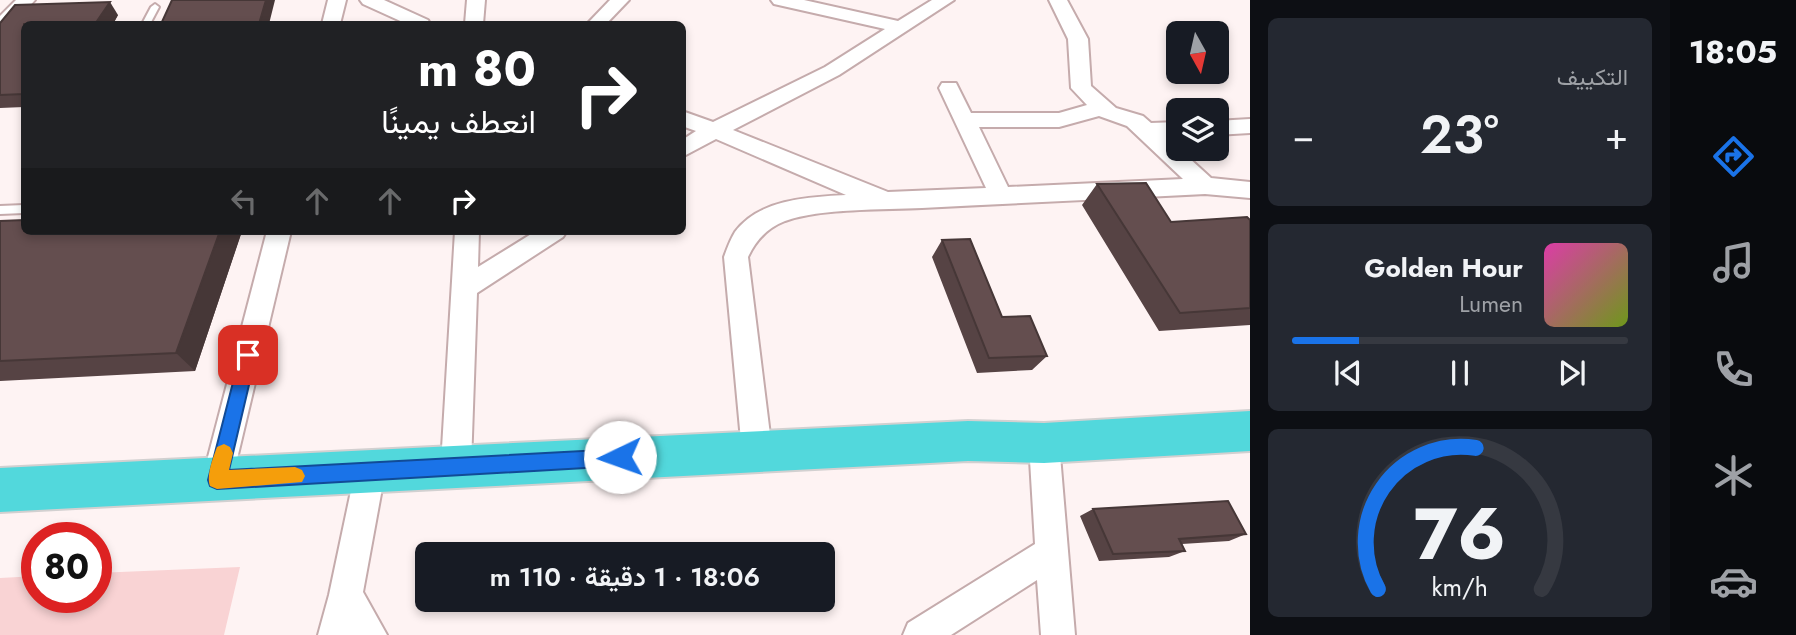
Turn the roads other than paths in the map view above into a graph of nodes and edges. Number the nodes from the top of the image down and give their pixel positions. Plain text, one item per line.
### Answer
1 (26, 0) edge
2 (337, 0) edge
3 (369, 0) edge
4 (477, 0) edge
5 (620, 0) edge
6 (780, 0) edge
7 (945, 0) edge
8 (1058, 0) edge
9 (833, 6) edge
10 (155, 7) dead end
11 (913, 8) edge
12 (148, 21) edge
13 (332, 21) edge
14 (414, 21) edge
15 (474, 21) edge
16 (599, 21) edge
17 (0, 27) edge
18 (900, 27) junction
19 (949, 88) dead end
20 (1101, 108) junction
21 (686, 119) edge
22 (964, 120) junction
23 (1250, 126) edge
24 (1229, 127) edge
25 (715, 130) junction
26 (1166, 130) edge
27 (1144, 131) junction
28 (686, 148) edge
29 (1205, 186) junction
30 (1250, 190) edge
31 (1000, 194) junction
32 (887, 201) junction
33 (21, 209) edge
34 (0, 210) edge
35 (278, 235) edge
36 (467, 235) edge
37 (549, 235) edge
38 (465, 288) junction
39 (1250, 431) edge
40 (1044, 443) junction
41 (757, 451) junction
42 (456, 465) junction
43 (370, 472) junction
44 (217, 480) junction
45 (0, 490) edge
46 (1050, 553) junction
47 (346, 595) junction
48 (335, 635) edge
49 (370, 635) edge
50 (920, 635) edge
51 (1058, 635) edge

1 - 17 street
2 - 13 street
3 - 14 street
4 - 15 street
5 - 16 street
6 - 9 street
7 - 11 street
8 - 20 street
9 - 18 street
10 - 12 lane
11 - 18 street
18 - 25 street
19 - 22 street
20 - 22 street
20 - 27 street
21 - 25 street
22 - 31 street
23 - 24 street
25 - 28 street
25 - 32 street
26 - 27 street
27 - 29 street
29 - 30 street
29 - 31 street
31 - 32 street
32 - 41 street
33 - 34 lane
35 - 44 street
36 - 38 street
37 - 38 street
38 - 42 street
39 - 40 highway
40 - 41 highway
40 - 46 street
41 - 42 highway
42 - 43 highway
43 - 44 highway
43 - 47 street
44 - 45 highway
46 - 50 street
46 - 51 street
47 - 48 street
47 - 49 street

